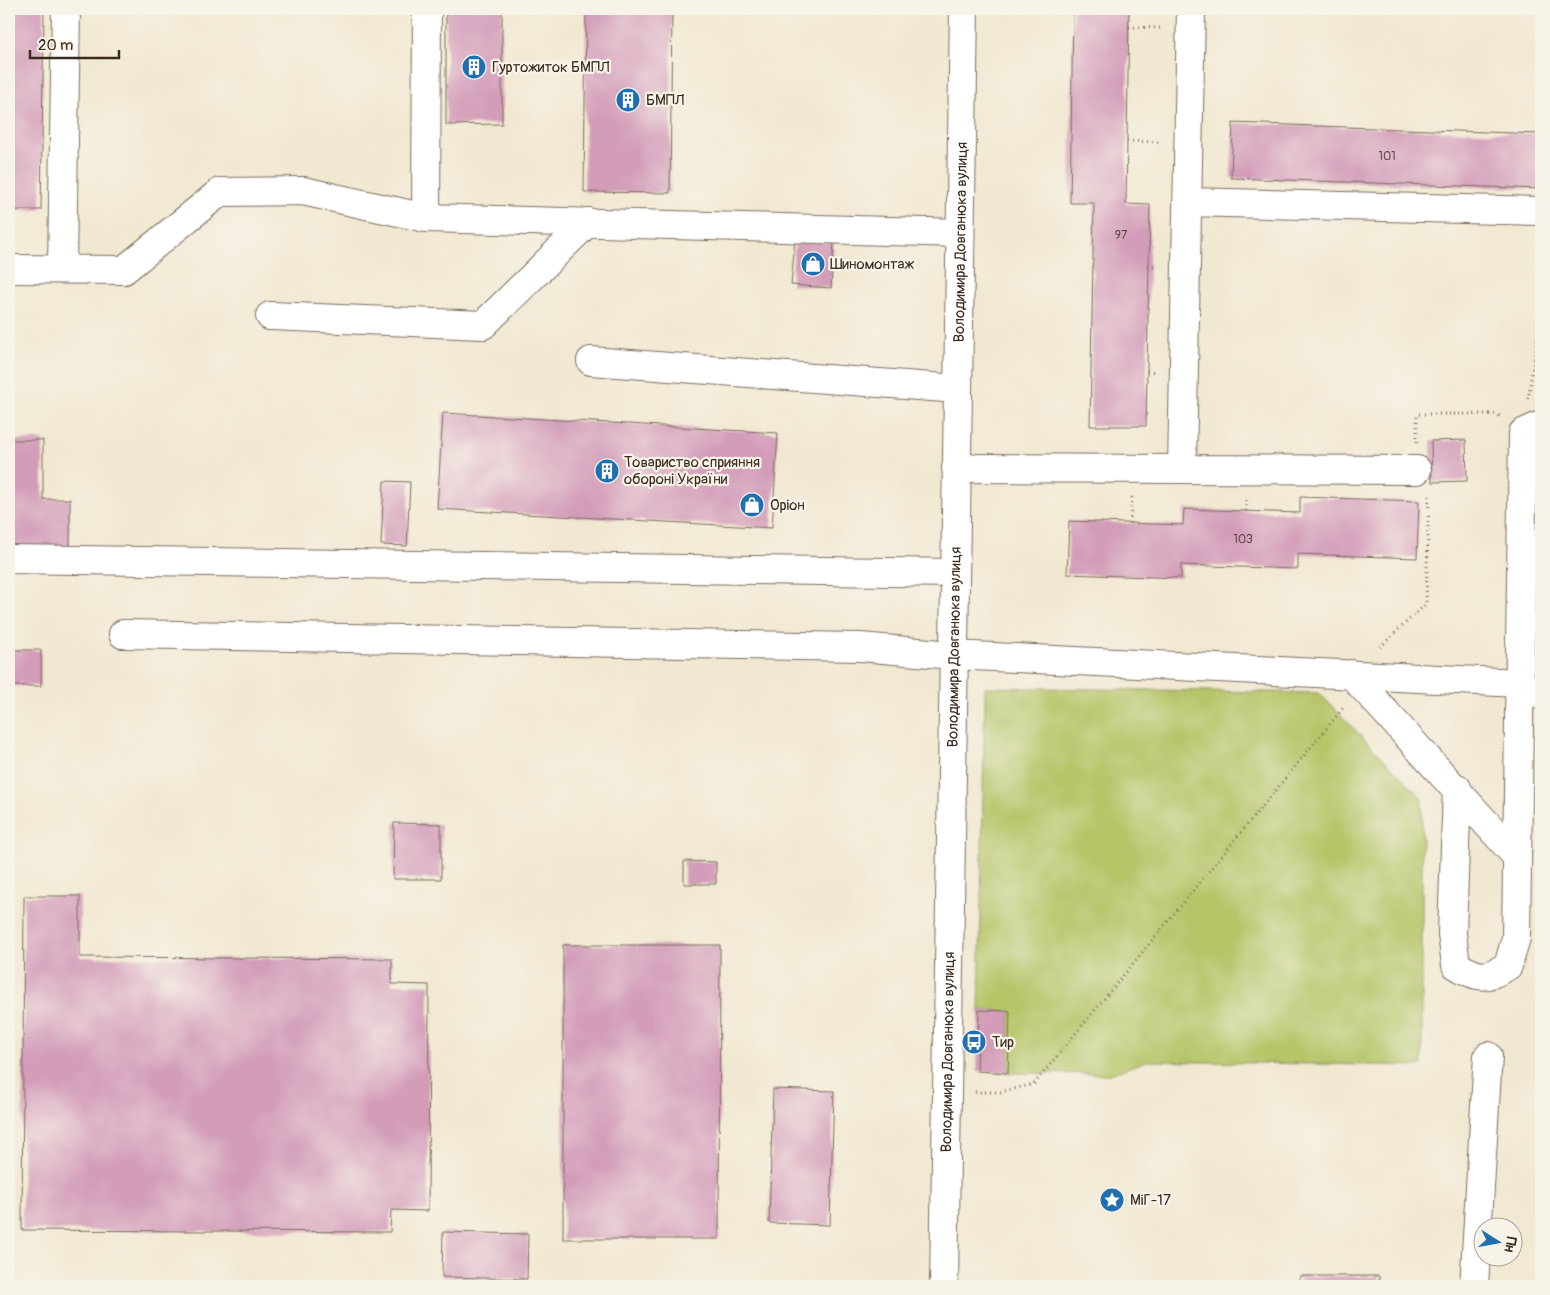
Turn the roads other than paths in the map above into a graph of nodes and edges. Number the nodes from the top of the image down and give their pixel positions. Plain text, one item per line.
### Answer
1 (66, 9) edge
2 (427, 9) edge
3 (964, 9) edge
4 (1192, 9) edge
5 (1187, 202) junction
6 (1541, 211) edge
7 (426, 218) junction
8 (588, 222) junction
9 (960, 233) junction
10 (62, 268) junction
11 (9, 269) edge
12 (270, 316) dead end
13 (592, 361) dead end
14 (958, 389) junction
15 (1532, 429) edge
16 (956, 468) junction
17 (1182, 469) junction
18 (1417, 470) road end
19 (9, 559) edge
20 (955, 573) junction
21 (123, 634) dead end
22 (953, 655) junction
23 (1351, 674) junction
24 (1530, 689) edge
25 (1457, 788) junction
26 (1517, 857) junction
27 (1488, 1056) dead end
28 (944, 1286) edge
29 (1474, 1286) edge

1 - 10 main road
2 - 7 main road
3 - 9 main road, Володимира Довганюка вулиця
4 - 5 main road
5 - 6 main road
5 - 17 main road
7 - 8 main road
7 - 10 main road
8 - 9 main road
8 - 12 main road
9 - 14 main road, Володимира Довганюка вулиця
10 - 11 main road
13 - 14 main road
14 - 16 main road, Володимира Довганюка вулиця
15 - 24 main road
16 - 17 main road
16 - 20 main road, Володимира Довганюка вулиця
17 - 18 main road
19 - 20 main road
20 - 22 main road, Володимира Довганюка вулиця
21 - 22 main road
22 - 23 main road
22 - 28 main road, Володимира Довганюка вулиця
23 - 24 main road
23 - 25 main road
24 - 26 main road
25 - 26 main road
25 - 26 main road
27 - 29 main road

